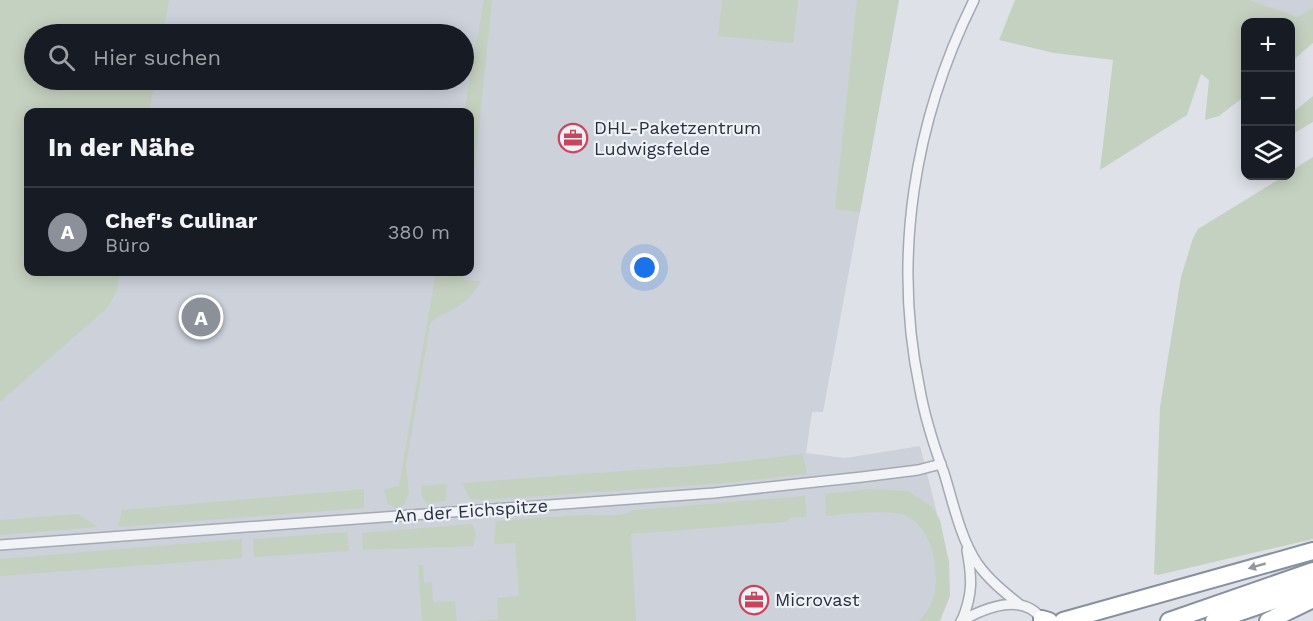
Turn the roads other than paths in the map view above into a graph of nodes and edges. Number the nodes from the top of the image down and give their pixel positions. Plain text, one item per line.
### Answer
1 (974, 0) edge
2 (940, 464) junction
3 (965, 539) junction
4 (0, 545) edge
5 (1313, 551) edge
6 (1313, 571) edge
7 (1313, 587) edge
8 (1313, 599) edge
9 (1020, 604) junction
10 (1045, 620) edge
11 (962, 621) edge
12 (1063, 621) edge
13 (1169, 621) edge
14 (1214, 621) edge
15 (1268, 621) edge

1 - 2 street
2 - 3 street
2 - 4 street, An der Eichspitze
3 - 9 street
3 - 11 street
5 -> 12 highway
6 - 13 highway
7 - 14 highway
8 - 15 highway
9 - 10 street
9 - 11 street

